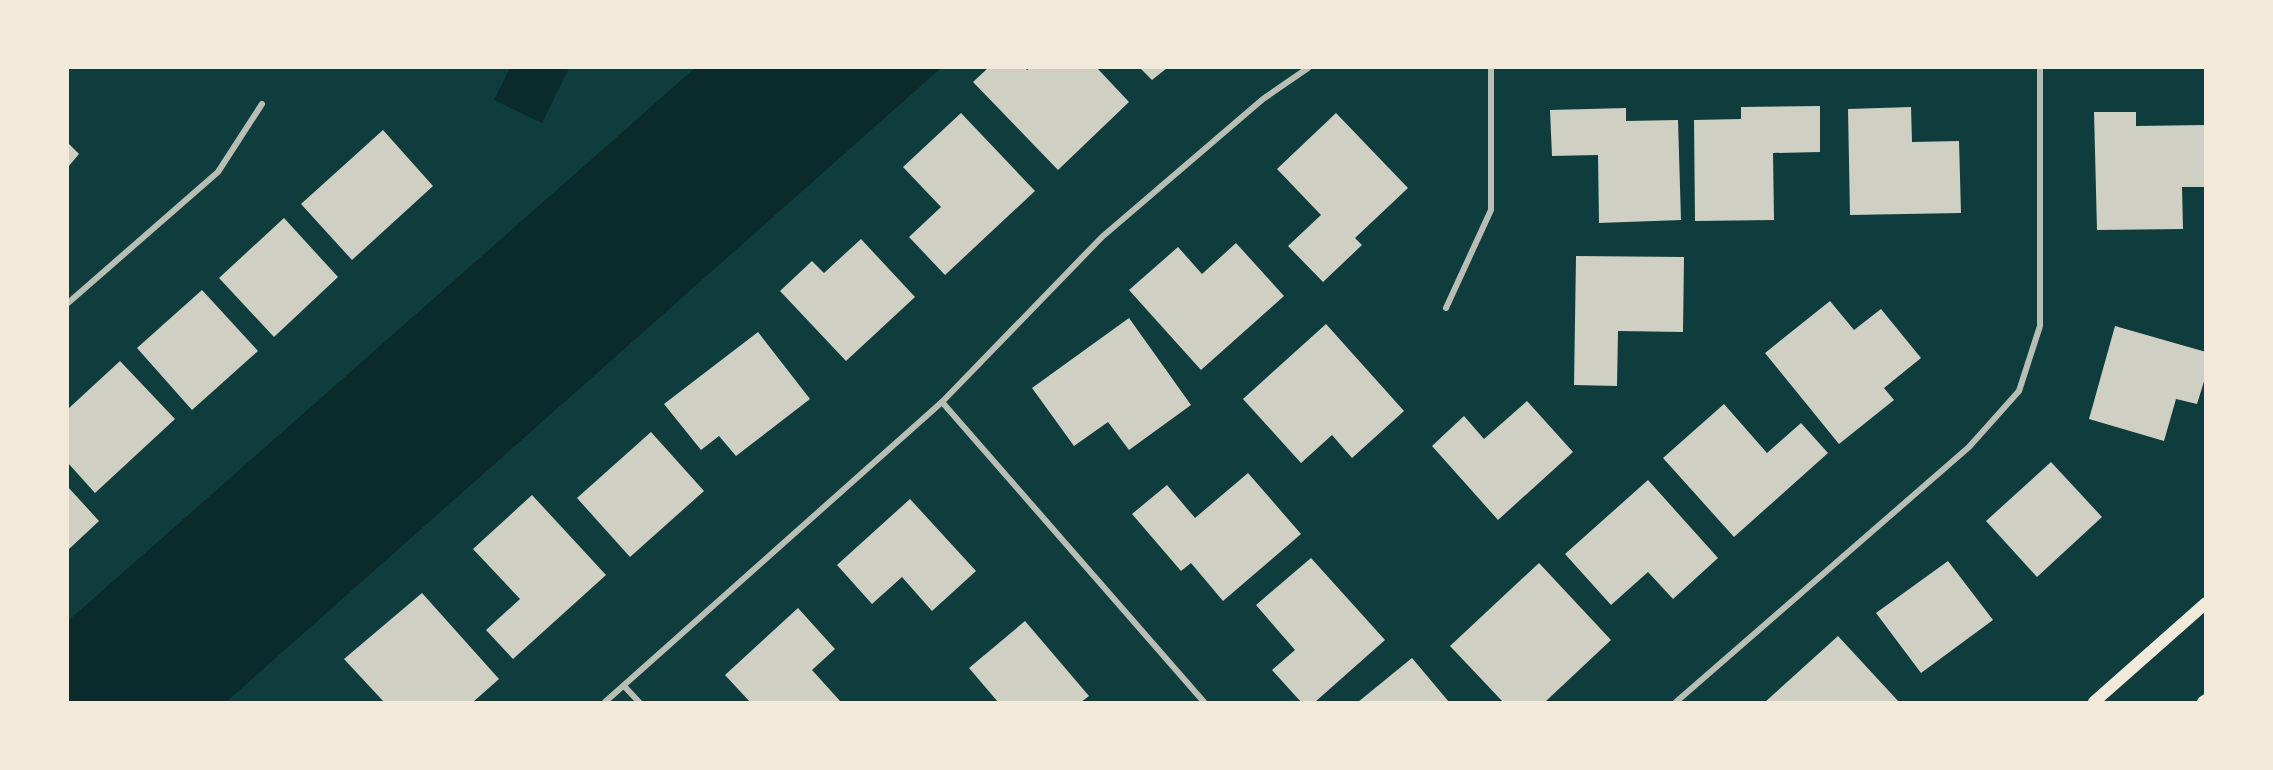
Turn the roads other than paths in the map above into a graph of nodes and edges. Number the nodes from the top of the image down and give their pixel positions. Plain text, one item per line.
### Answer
1 (1308, 68) edge
2 (1491, 68) edge
3 (2040, 68) edge
4 (262, 104) dead end
5 (68, 303) edge
6 (1446, 308) dead end
7 (942, 402) junction
8 (2205, 603) edge
9 (624, 686) junction
10 (605, 702) edge
11 (639, 702) edge
12 (1204, 702) edge
13 (1676, 702) edge
14 (2094, 702) edge

1 - 7 street
2 - 6 street
3 - 13 street
4 - 5 street
7 - 9 street
7 - 12 street
8 - 14 main road
9 - 10 street
9 - 11 street

